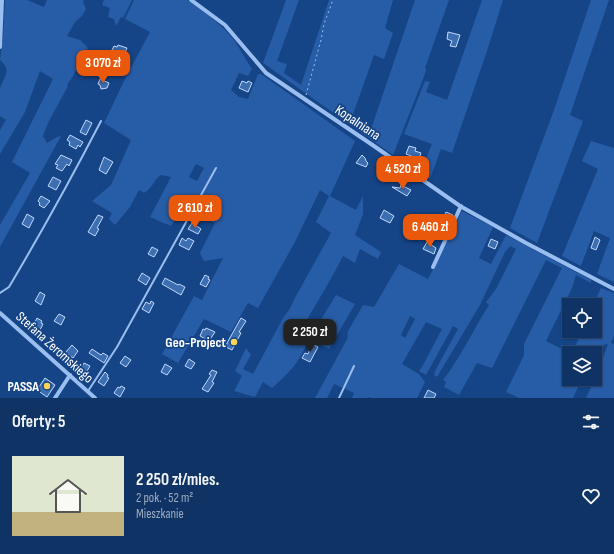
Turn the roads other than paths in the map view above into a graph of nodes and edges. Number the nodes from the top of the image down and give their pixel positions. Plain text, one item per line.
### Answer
1 (2, 0) edge
2 (191, 0) edge
3 (0, 47) edge
4 (101, 121) dead end
5 (216, 168) dead end
6 (461, 206) junction
7 (433, 267) dead end
8 (614, 288) edge
9 (0, 293) edge
10 (0, 313) edge
11 (354, 366) dead end
12 (70, 375) junction
13 (88, 391) junction
14 (55, 398) edge
15 (95, 398) edge
16 (339, 398) edge

1 - 3 street
2 - 6 street, Kopalniana
4 - 9 lane
5 - 13 lane
6 - 7 street
6 - 8 street, Kopalniana
10 - 12 street, Stefana Żeromskiego
11 - 16 lane
12 - 13 street, Stefana Żeromskiego
12 - 14 street
13 - 15 street, Stefana Żeromskiego

